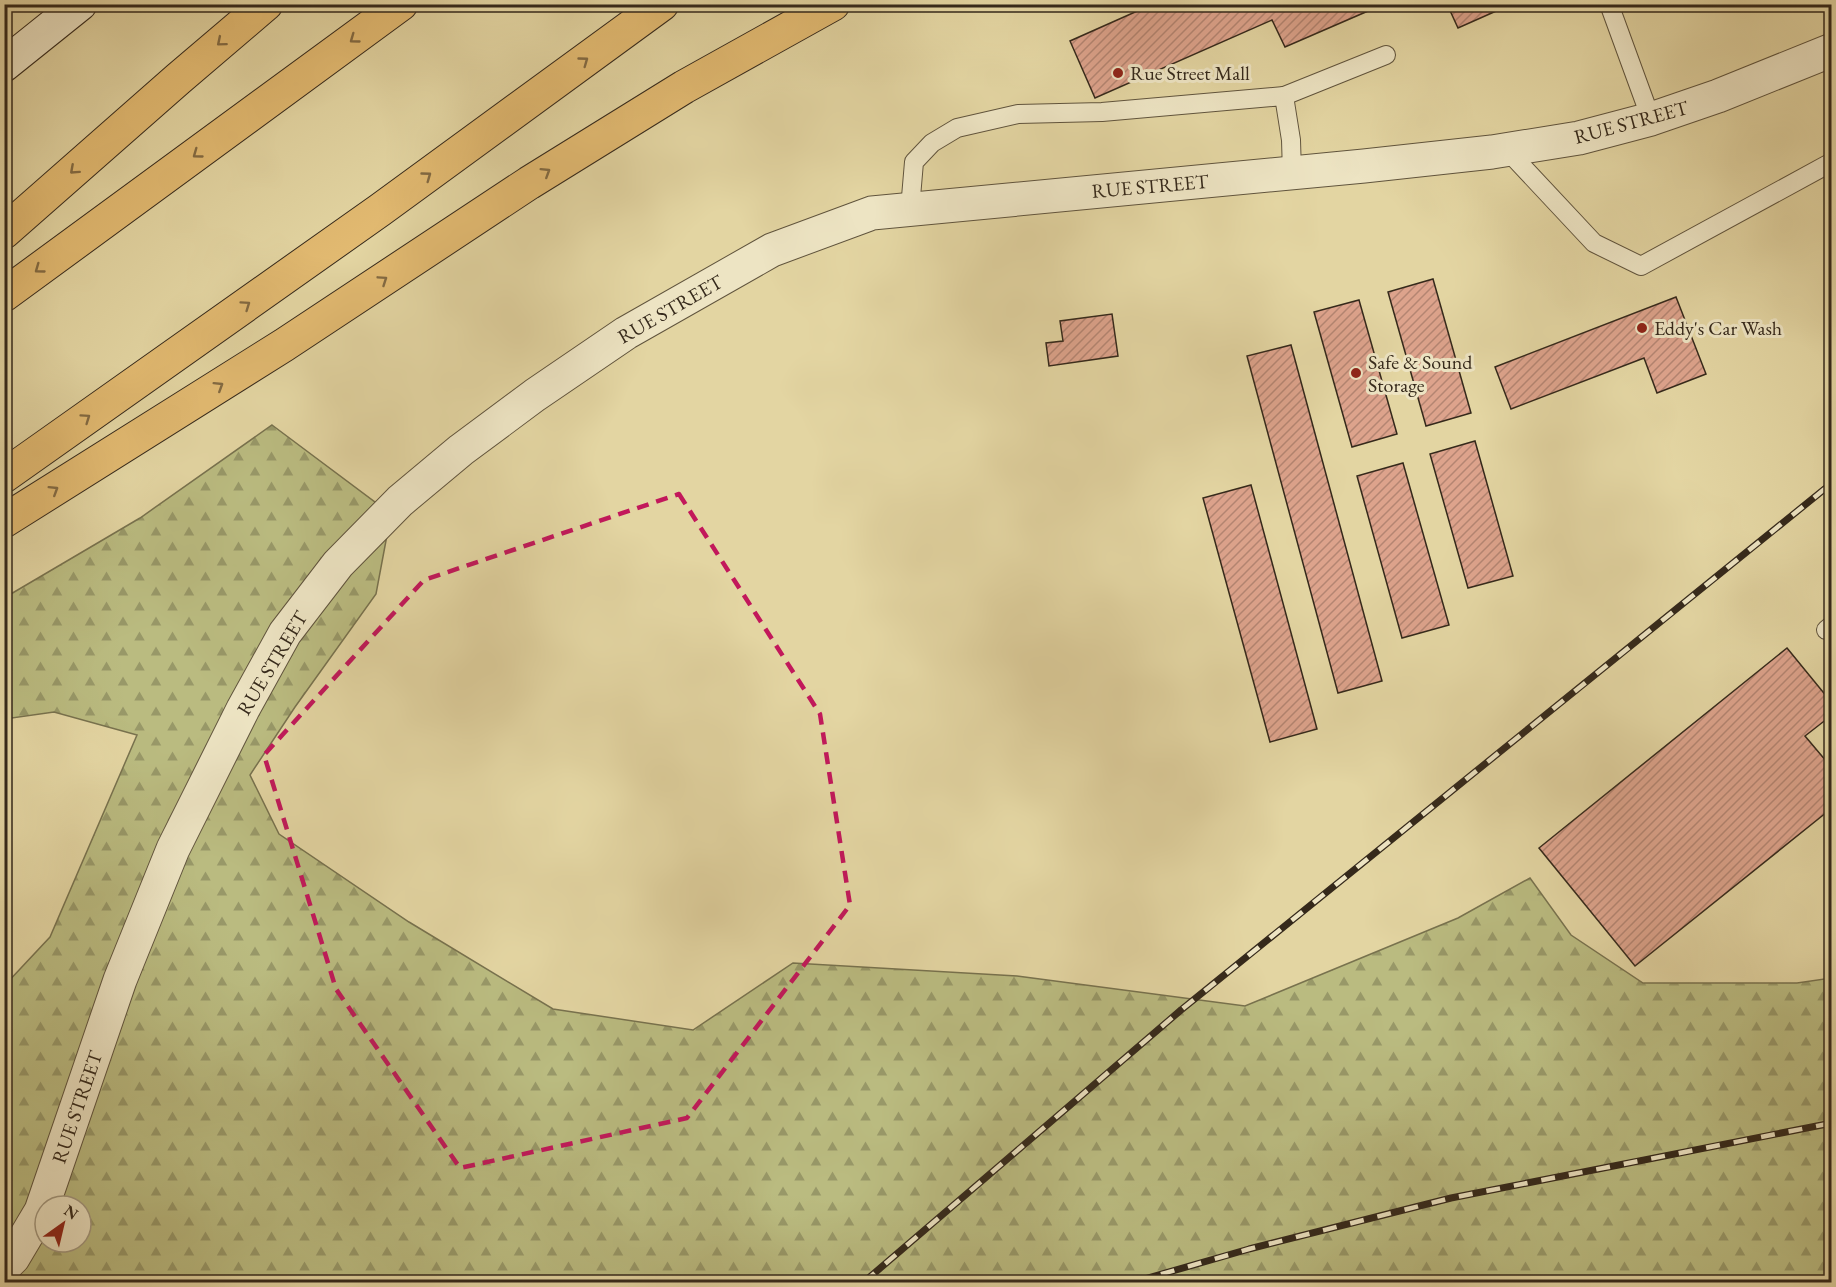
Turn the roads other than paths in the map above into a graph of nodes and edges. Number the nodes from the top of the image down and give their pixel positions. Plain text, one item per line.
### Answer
1 (80, 4) edge
2 (266, 4) edge
3 (401, 4) edge
4 (662, 4) edge
5 (832, 4) edge
6 (1615, 6) edge
7 (1832, 50) edge
8 (1386, 55) dead end
9 (4, 65) edge
10 (1284, 96) junction
11 (1651, 119) junction
12 (1506, 149) junction
13 (1832, 162) edge
14 (1292, 173) junction
15 (910, 209) junction
16 (4, 232) edge
17 (4, 295) edge
18 (4, 476) edge
19 (4, 521) edge
20 (4, 1267) edge

1 - 9 street
2 -> 16 highway
3 -> 17 highway
18 -> 4 highway
19 -> 5 highway
6 - 11 lane
7 - 11 street, RUE STREET
8 - 10 lane
10 - 14 lane
10 - 15 lane
11 - 12 street, RUE STREET
12 - 13 lane
12 - 14 street, RUE STREET
14 - 15 street, RUE STREET
15 - 20 street, RUE STREET

